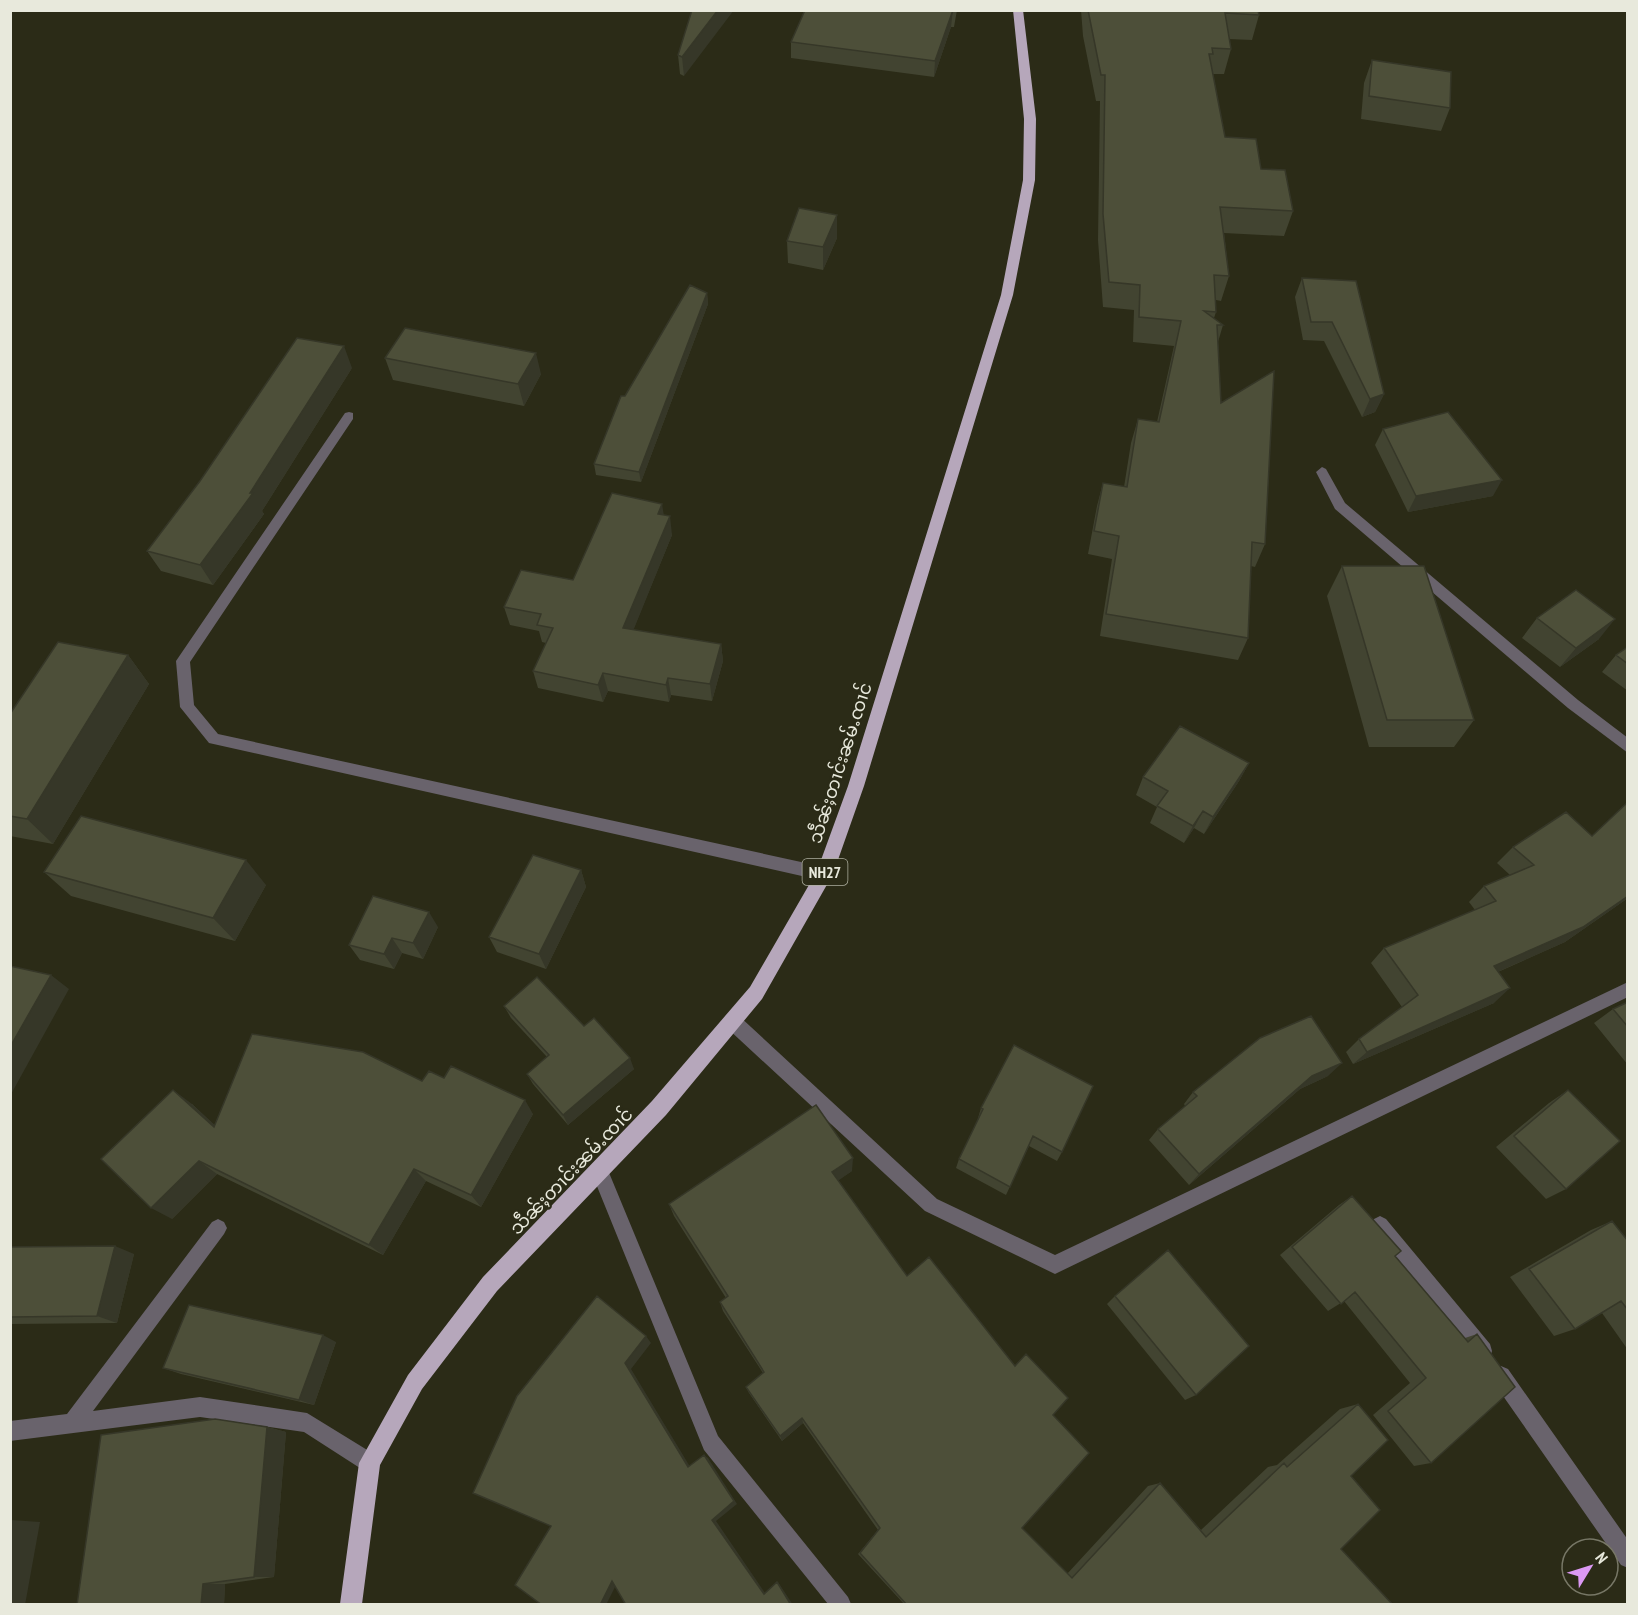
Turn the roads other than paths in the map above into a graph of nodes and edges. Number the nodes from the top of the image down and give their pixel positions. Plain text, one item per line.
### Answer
1 (1018, 10) edge
2 (349, 416) dead end
3 (1322, 472) dead end
4 (1628, 747) edge
5 (824, 874) junction
6 (1628, 989) edge
7 (732, 1021) junction
8 (599, 1169) junction
9 (1380, 1225) edge
10 (218, 1228) dead end
11 (72, 1423) junction
12 (10, 1431) edge
13 (370, 1463) junction
14 (1628, 1558) edge
15 (351, 1605) edge
16 (841, 1605) edge

1 - 5 highway, သဵၼ်ႈတၢင်းၼမ်ႉၸၢင် / NH27
2 - 5 street
3 - 4 street
5 - 7 highway, သဵၼ်ႈတၢင်းၼမ်ႉၸၢင် / NH27
6 - 7 street
7 - 8 highway, သဵၼ်ႈတၢင်းၼမ်ႉၸၢင် / NH27
8 - 13 highway, သဵၼ်ႈတၢင်းၼမ်ႉၸၢင် / NH27
8 - 16 street
9 - 14 street
10 - 11 street
11 - 12 street
11 - 13 street
13 - 15 highway, သဵၼ်ႈတၢင်းၼမ်ႉၸၢင် / NH27

